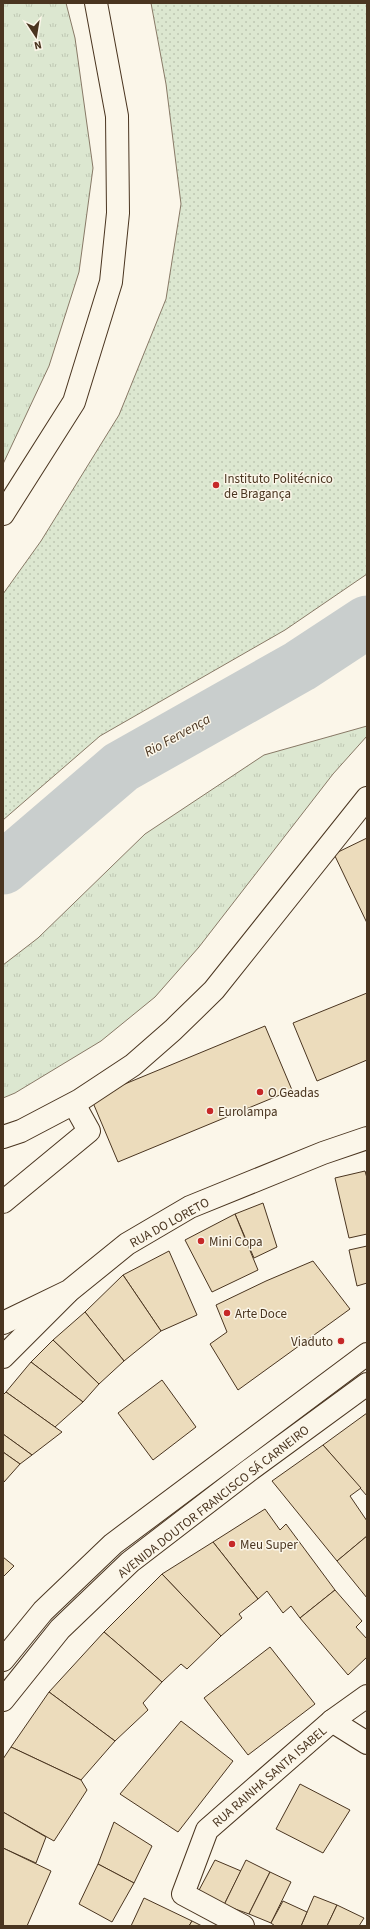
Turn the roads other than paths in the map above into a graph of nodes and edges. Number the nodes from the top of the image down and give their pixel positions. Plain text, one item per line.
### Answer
1 (96, 3) edge
2 (3, 514) edge
3 (367, 798) edge
4 (74, 1104) junction
5 (3, 1138) edge
6 (367, 1138) edge
7 (3, 1202) edge
8 (69, 1291) junction
9 (3, 1323) edge
10 (367, 1354) edge
11 (3, 1358) edge
12 (367, 1384) edge
13 (3, 1660) edge
14 (367, 1696) edge
15 (3, 1700) edge
16 (332, 1721) junction
17 (367, 1743) edge
18 (243, 1926) edge

1 - 2 street
3 - 4 street
4 - 5 street
4 - 7 street
6 - 8 street, RUA DO LORETO
8 - 9 street
8 - 11 street, RUA DO LORETO
10 - 13 street, AVENIDA DOUTOR FRANCISCO SÁ CARNEIRO
12 - 15 street, AVENIDA DOUTOR FRANCISCO SÁ CARNEIRO
14 - 16 street, RUA RAINHA SANTA ISABEL
16 - 17 street
16 - 18 street, RUA RAINHA SANTA ISABEL

